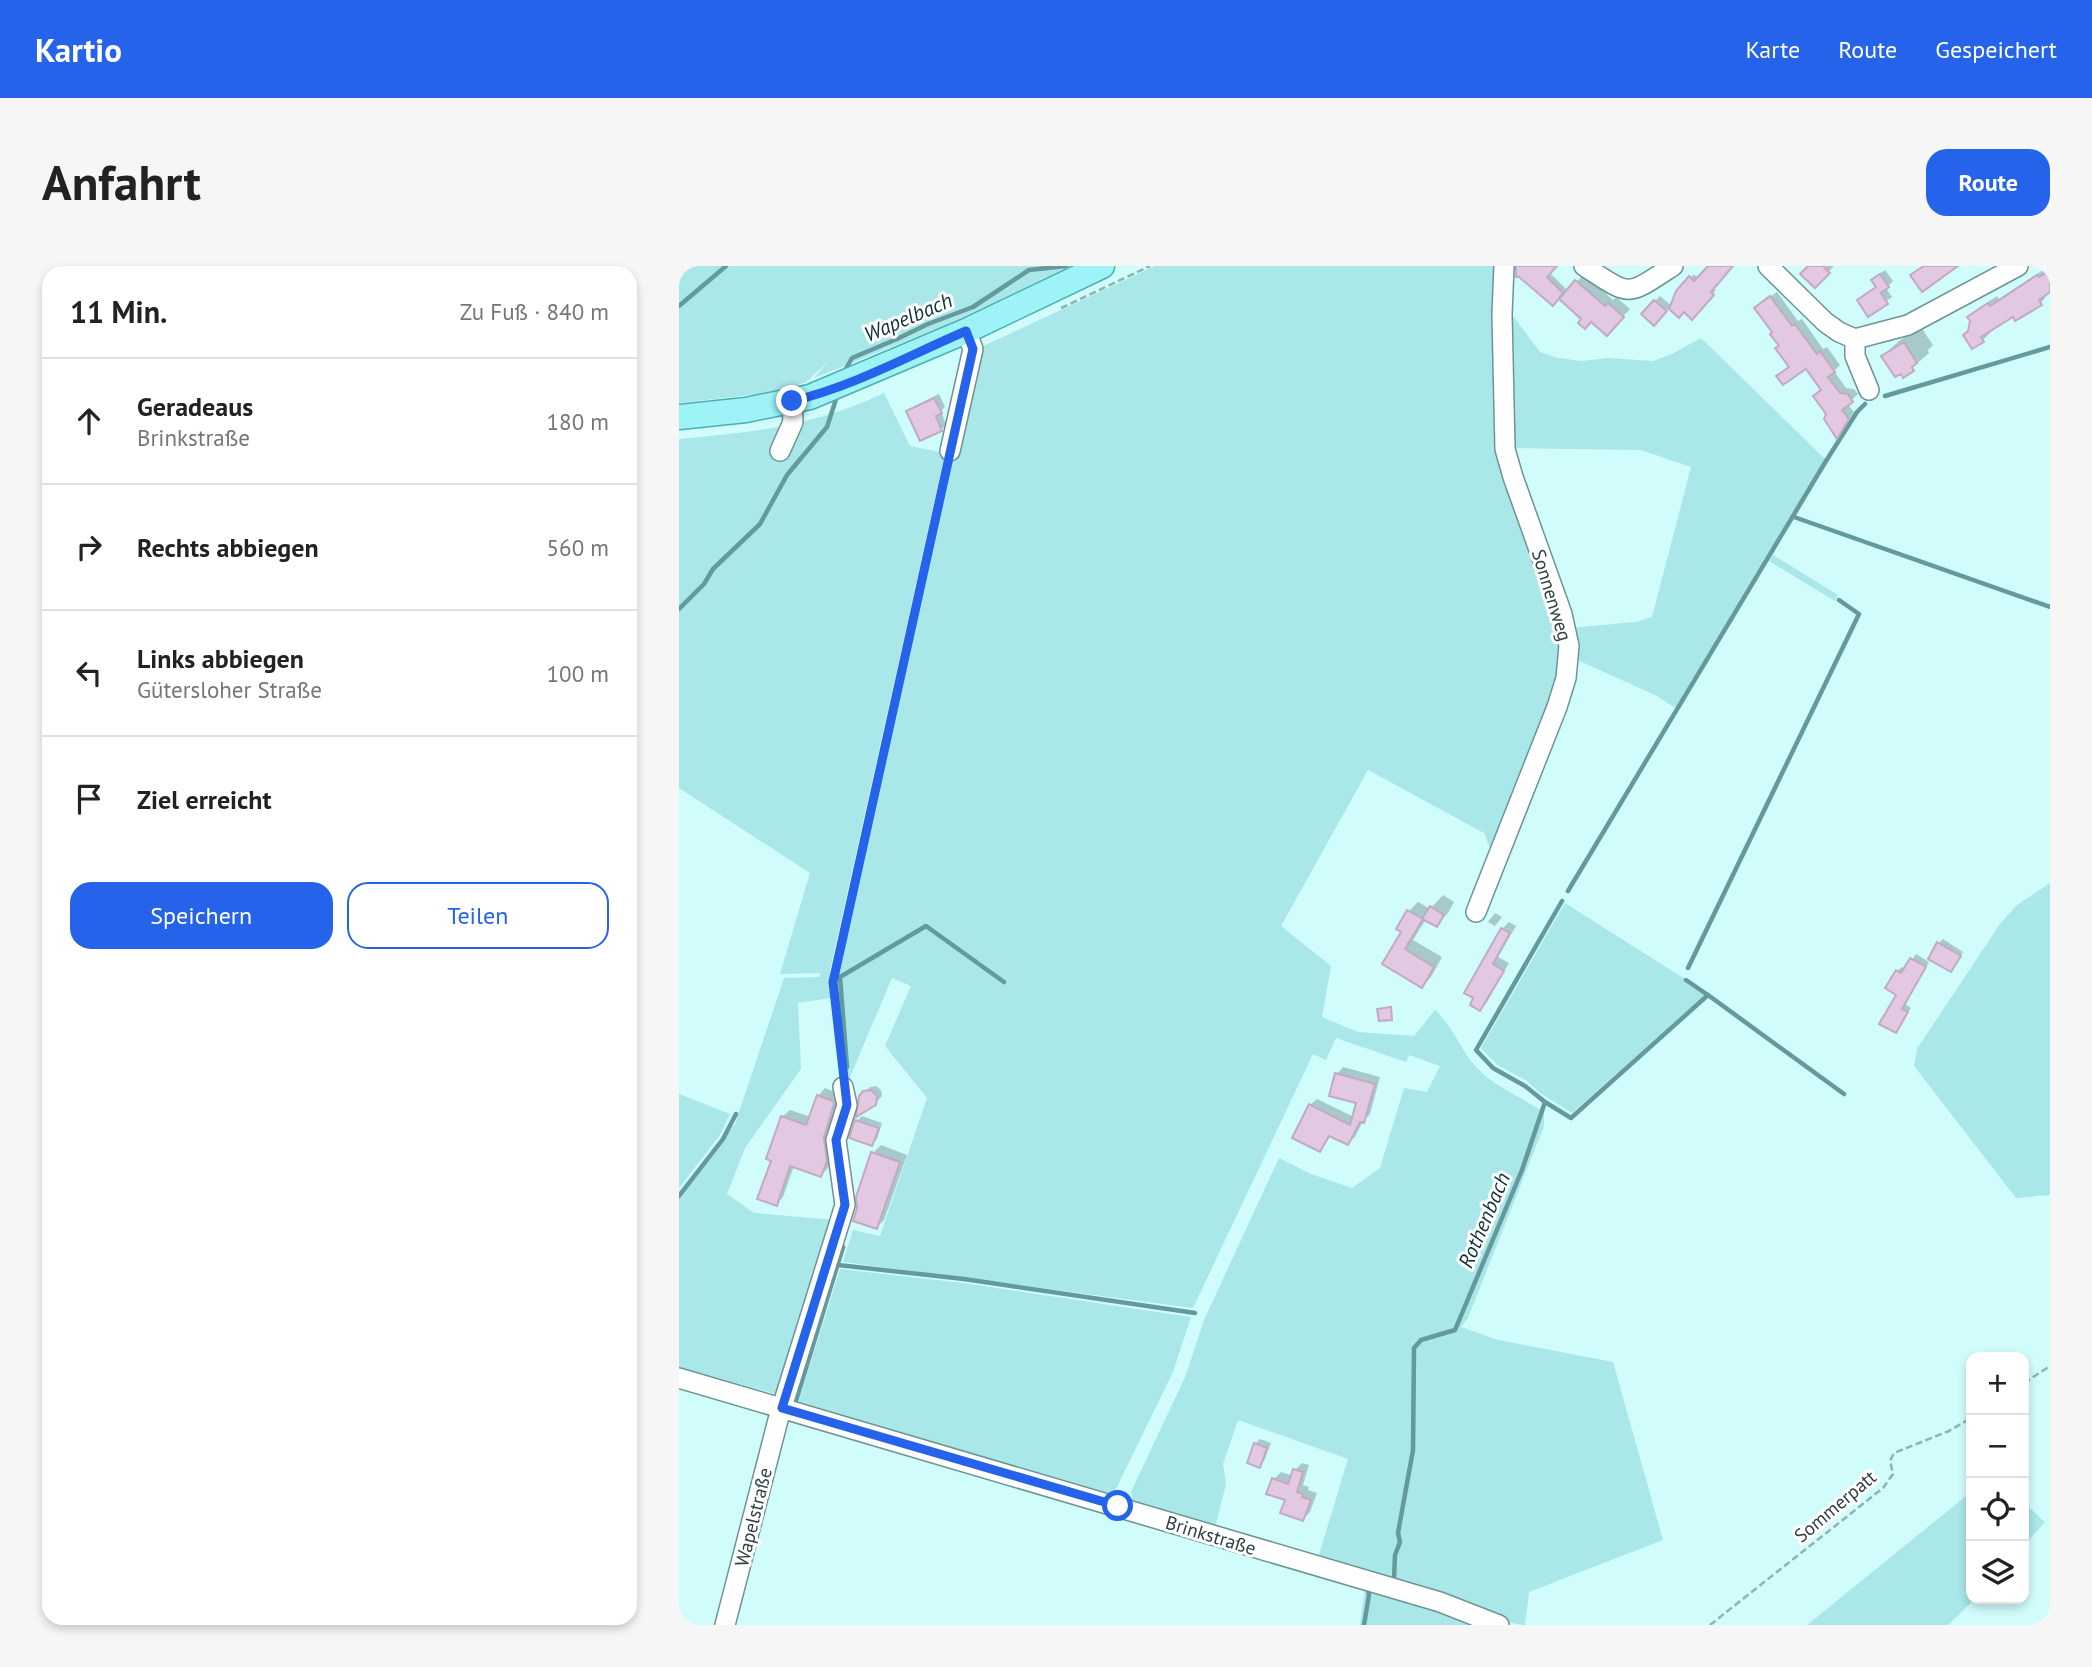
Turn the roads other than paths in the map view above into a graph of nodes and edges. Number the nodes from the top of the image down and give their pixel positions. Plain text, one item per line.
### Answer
1 (1102, 266) edge
2 (1504, 266) edge
3 (1584, 266) edge
4 (1673, 266) edge
5 (1768, 266) edge
6 (2018, 266) edge
7 (966, 331) junction
8 (1855, 340) junction
9 (1869, 390) dead end
10 (801, 399) junction
11 (679, 417) edge
12 (780, 451) dead end
13 (950, 451) road end
14 (1476, 912) dead end
15 (843, 1087) road end
16 (679, 1378) edge
17 (782, 1408) junction
18 (725, 1625) edge
19 (1499, 1625) edge

1 - 7 main road
2 - 14 street, Sonnenweg
3 - 4 street
5 - 8 street
6 - 8 street
7 - 10 main road
7 - 13 street
8 - 9 street
10 - 11 main road
10 - 12 street
15 - 17 street, Wapelstraße
16 - 17 street, Brinkstraße
17 - 18 street, Wapelstraße
17 - 19 street, Brinkstraße

